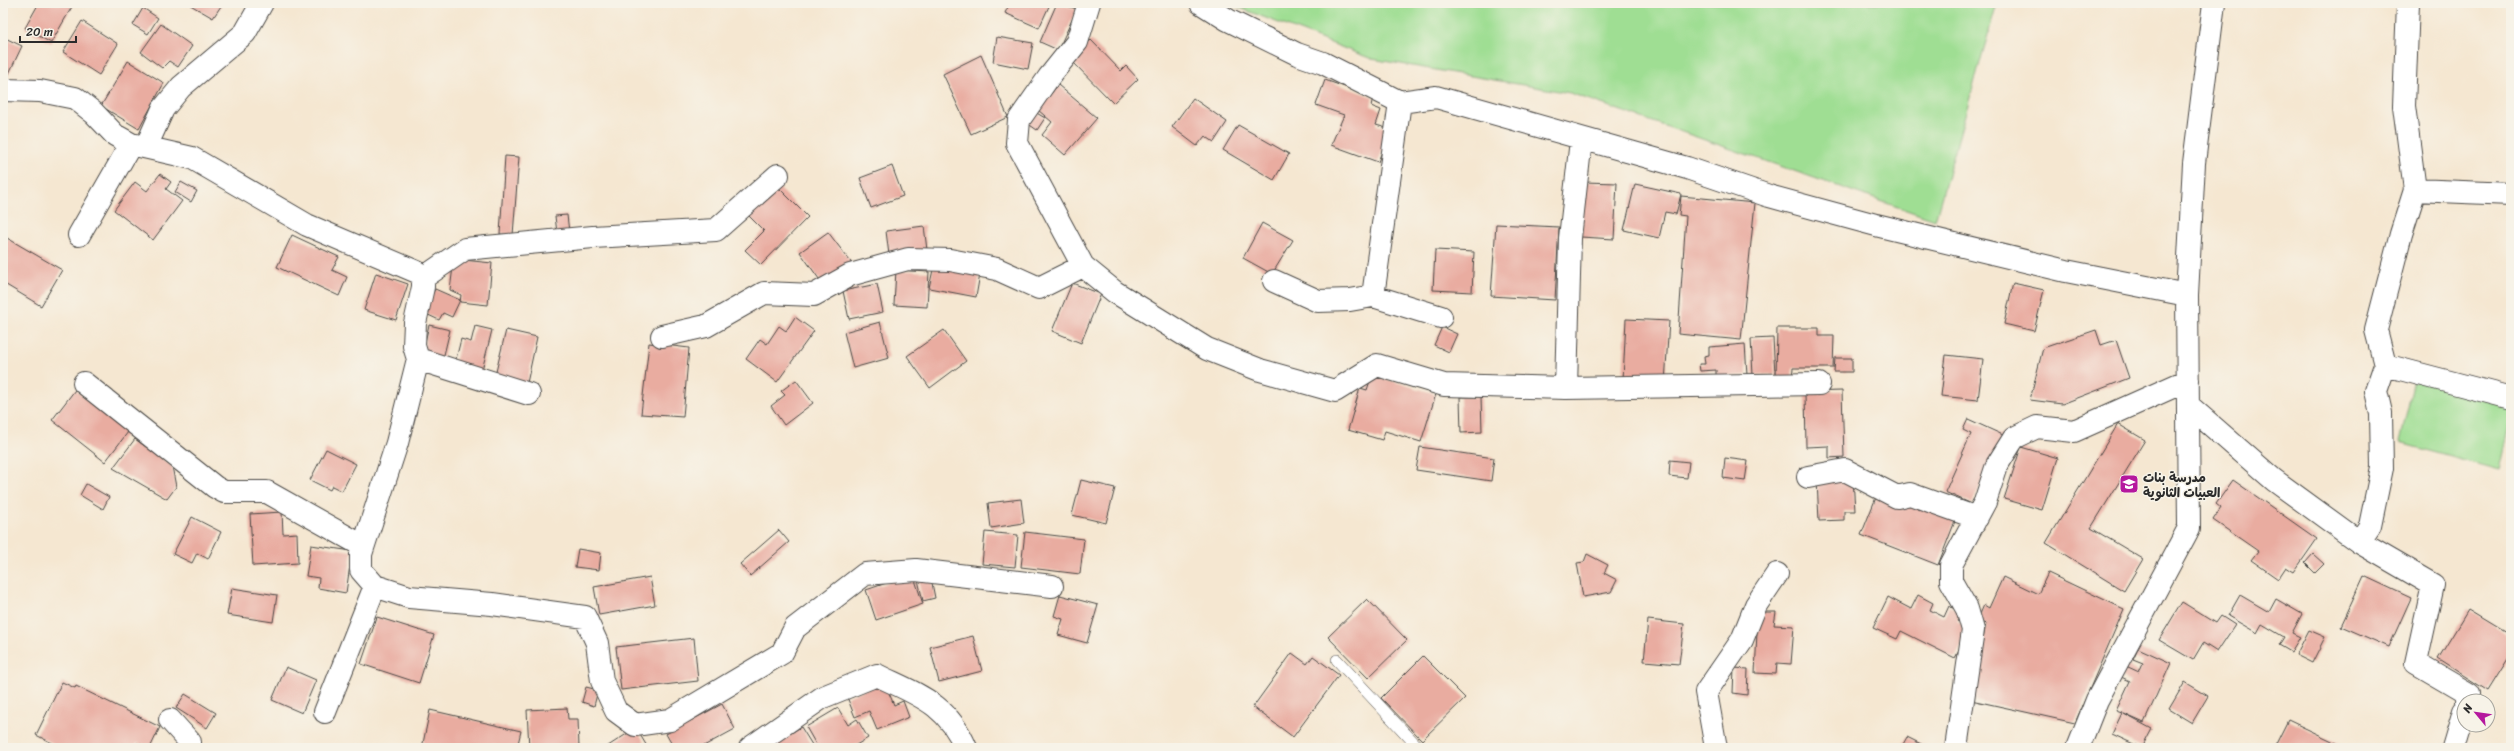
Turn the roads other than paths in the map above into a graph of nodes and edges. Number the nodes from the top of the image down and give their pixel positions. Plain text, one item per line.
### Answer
1 (262, 3) edge
2 (1089, 3) edge
3 (1201, 3) edge
4 (2214, 3) edge
5 (2408, 3) edge
6 (3, 90) edge
7 (1400, 102) junction
8 (1581, 140) junction
9 (139, 145) junction
10 (778, 174) dead end
11 (2415, 190) junction
12 (2511, 194) edge
13 (79, 235) dead end
14 (1083, 266) junction
15 (423, 278) junction
16 (1274, 280) dead end
17 (2188, 295) junction
18 (1373, 296) junction
19 (1440, 317) dead end
20 (662, 336) dead end
21 (418, 359) junction
22 (2385, 366) junction
23 (2188, 380) junction
24 (84, 383) dead end
25 (1819, 384) dead end
26 (1566, 388) junction
27 (529, 394) dead end
28 (2511, 398) edge
29 (2188, 405) junction
30 (1808, 477) dead end
31 (1977, 518) junction
32 (2359, 542) junction
33 (363, 546) junction
34 (1777, 574) dead end
35 (375, 586) junction
36 (1052, 586) dead end
37 (1337, 660) dead end
38 (2467, 693) edge
39 (325, 712) dead end
40 (170, 720) dead end
41 (2458, 733) edge
42 (190, 748) edge
43 (750, 748) edge
44 (966, 748) edge
45 (1419, 748) edge
46 (1716, 748) edge
47 (1956, 748) edge
48 (2078, 748) edge
49 (2454, 748) edge

1 - 9 street
2 - 14 street
3 - 7 street
4 - 17 street
5 - 11 street
6 - 9 street
7 - 8 street
7 - 18 street
8 - 17 street
8 - 26 street
9 - 13 street
9 - 15 street
10 - 15 street
11 - 12 street
11 - 22 street
14 - 20 street
14 - 26 street
15 - 21 street
16 - 18 street
17 - 23 street
18 - 19 street
21 - 27 street
21 - 33 street
22 - 28 street
22 - 32 street
23 - 29 street
23 - 31 street
24 - 33 street
25 - 26 street
29 - 32 street
29 - 48 street
30 - 31 street
31 - 47 street
32 - 38 street
33 - 35 street
34 - 46 street
35 - 36 street
35 - 39 street
37 - 45 lane
40 - 42 street
41 - 49 street
43 - 44 street

